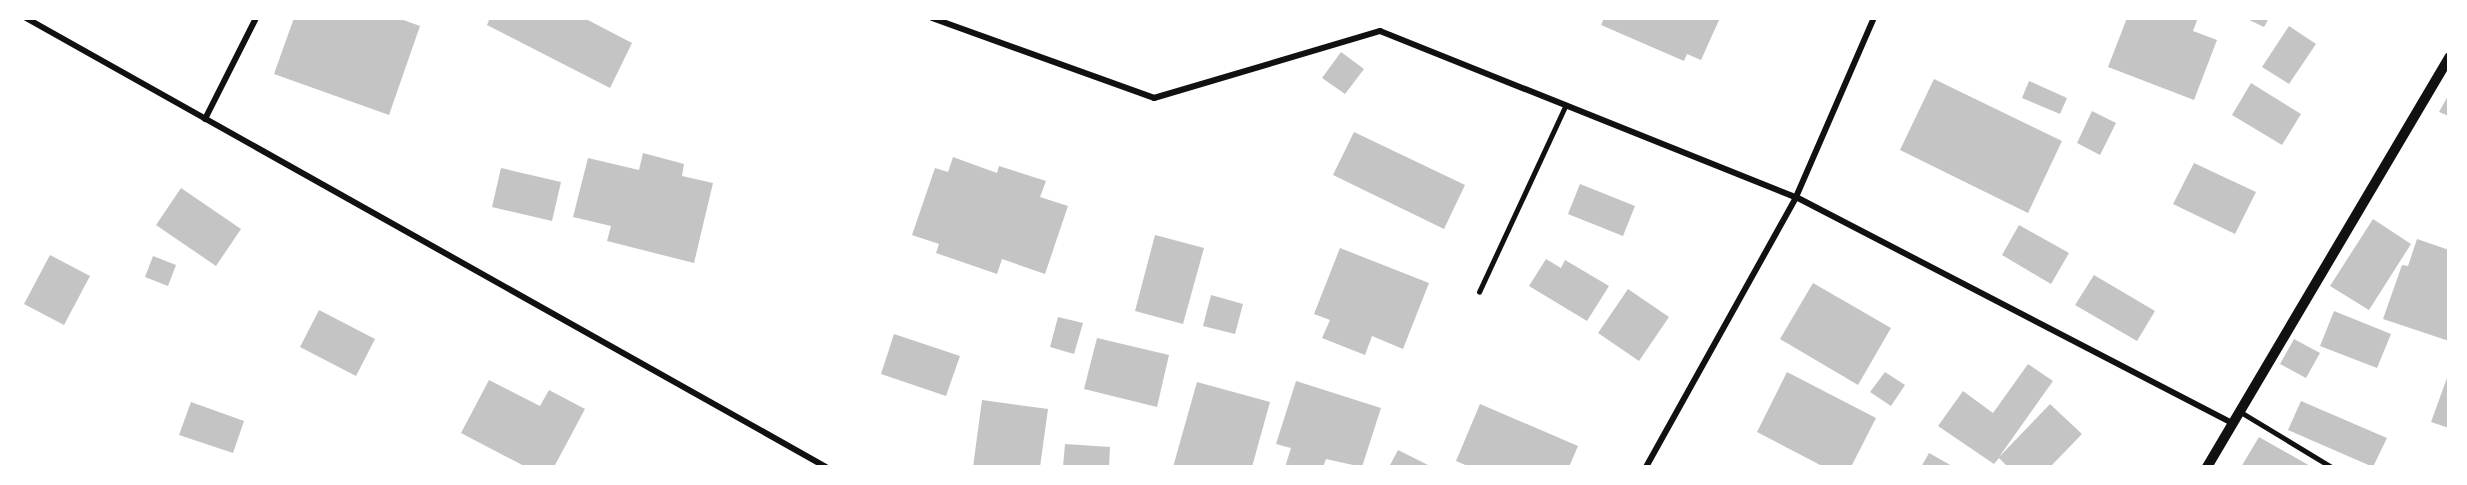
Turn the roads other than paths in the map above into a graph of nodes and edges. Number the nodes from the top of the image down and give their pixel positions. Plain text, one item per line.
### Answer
1 (26, 18) edge
2 (256, 18) edge
3 (932, 18) edge
4 (1874, 18) edge
5 (2449, 57) edge
6 (1566, 105) junction
7 (205, 119) junction
8 (1796, 197) junction
9 (1479, 292) dead end
10 (2239, 411) junction
11 (2232, 424) junction
12 (826, 467) edge
13 (1646, 467) edge
14 (2207, 467) edge
15 (2332, 467) edge

1 - 7 street
2 - 7 street
3 - 6 street
4 - 8 street
5 - 10 street
6 - 8 street
6 - 9 lane
7 - 12 street
8 - 11 street
8 - 13 street
10 - 11 street
10 - 15 lane
11 - 14 street

